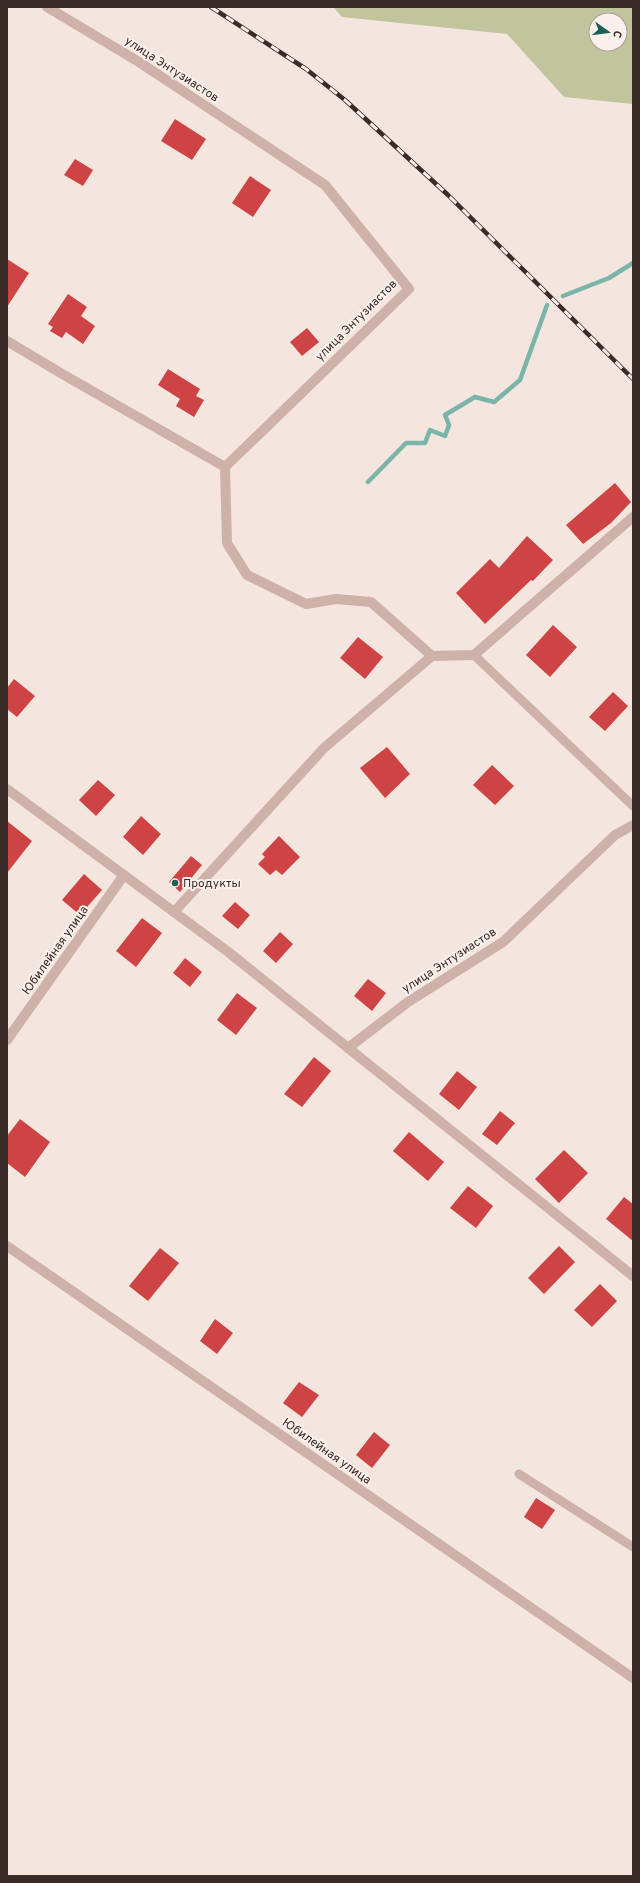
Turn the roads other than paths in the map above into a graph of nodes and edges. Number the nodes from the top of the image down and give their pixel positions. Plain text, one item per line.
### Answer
1 (47, 7) edge
2 (7, 341) edge
3 (225, 467) junction
4 (633, 518) edge
5 (432, 656) junction
6 (474, 656) junction
7 (7, 789) edge
8 (633, 806) edge
9 (633, 825) edge
10 (124, 876) junction
11 (174, 912) junction
12 (7, 1040) edge
13 (348, 1048) junction
14 (7, 1246) edge
15 (633, 1276) edge
16 (519, 1474) dead end
17 (633, 1547) edge
18 (633, 1678) edge

1 - 3 street, улица Энтузиастов
2 - 3 street
3 - 5 street
4 - 6 street
5 - 6 street
5 - 11 street
6 - 8 lane
7 - 10 street
9 - 13 street, улица Энтузиастов
10 - 11 street
10 - 12 street, Юбилейная улица
11 - 13 street
13 - 15 street
14 - 18 street, Юбилейная улица
16 - 17 lane

